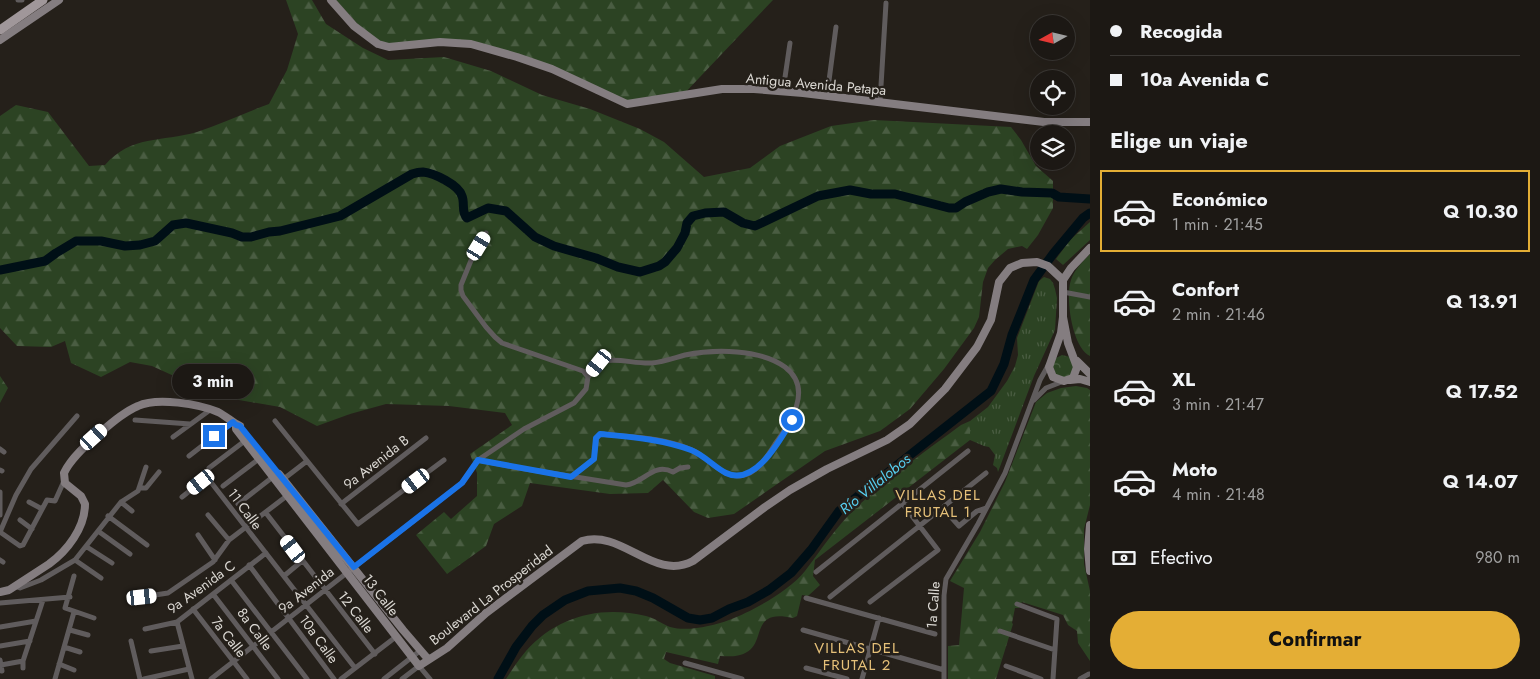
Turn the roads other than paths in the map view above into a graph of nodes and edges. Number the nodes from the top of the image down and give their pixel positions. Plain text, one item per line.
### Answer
1 (18, 0) edge
2 (22, 0) edge
3 (44, 0) edge
4 (58, 0) edge
5 (331, 0) edge
6 (886, 3) dead end
7 (836, 27) dead end
8 (0, 30) edge
9 (0, 40) edge
10 (790, 44) dead end
11 (783, 91) junction
12 (827, 96) junction
13 (880, 102) junction
14 (1090, 122) edge
15 (486, 234) dead end
16 (1090, 248) edge
17 (1060, 277) junction
18 (1063, 292) junction
19 (1090, 297) edge
20 (1063, 317) junction
21 (1074, 358) junction
22 (1051, 360) junction
23 (1090, 374) edge
24 (588, 377) junction
25 (1066, 381) junction
26 (1090, 382) edge
27 (1032, 402) junction
28 (210, 410) junction
29 (77, 416) dead end
30 (135, 420) dead end
31 (275, 421) dead end
32 (234, 423) junction
33 (190, 424) junction
34 (172, 437) dead end
35 (426, 438) dead end
36 (246, 440) junction
37 (968, 450) dead end
38 (189, 456) dead end
39 (260, 458) junction
40 (444, 460) dead end
41 (478, 460) junction
42 (307, 461) junction
43 (146, 467) dead end
44 (209, 468) dead end
45 (688, 468) dead end
46 (159, 472) dead end
47 (986, 473) dead end
48 (274, 476) junction
49 (571, 477) junction
50 (64, 482) junction
51 (281, 482) junction
52 (224, 486) dead end
53 (140, 488) junction
54 (0, 492) edge
55 (288, 495) junction
56 (182, 497) dead end
57 (30, 502) dead end
58 (121, 502) junction
59 (902, 503) junction
60 (238, 504) dead end
61 (341, 504) junction
62 (987, 507) junction
63 (943, 508) junction
64 (42, 509) junction
65 (132, 511) dead end
66 (266, 513) junction
67 (0, 514) edge
68 (208, 515) dead end
69 (108, 516) junction
70 (20, 520) dead end
71 (920, 526) junction
72 (1090, 526) edge
73 (245, 528) junction
74 (32, 529) junction
75 (98, 531) junction
76 (0, 532) edge
77 (198, 535) dead end
78 (229, 540) junction
79 (147, 545) dead end
80 (87, 547) junction
81 (266, 553) junction
82 (130, 554) dead end
83 (75, 560) junction
84 (215, 560) junction
85 (302, 561) junction
86 (112, 563) dead end
87 (249, 565) junction
88 (351, 570) junction
89 (1090, 571) edge
90 (816, 572) dead end
91 (74, 576) dead end
92 (284, 576) junction
93 (101, 578) dead end
94 (231, 580) junction
95 (14, 586) junction
96 (325, 590) junction
97 (0, 592) edge
98 (213, 594) junction
99 (70, 597) junction
100 (142, 597) dead end
101 (830, 597) dead end
102 (806, 598) dead end
103 (44, 600) junction
104 (0, 602) edge
105 (870, 602) dead end
106 (1017, 604) dead end
107 (306, 605) junction
108 (193, 609) junction
109 (74, 612) junction
110 (289, 617) junction
111 (94, 618) dead end
112 (879, 618) junction
113 (36, 621) junction
114 (177, 622) junction
115 (0, 627) edge
116 (145, 629) dead end
117 (70, 630) junction
118 (803, 630) dead end
119 (1000, 631) dead end
120 (270, 632) junction
121 (935, 634) dead end
122 (88, 635) dead end
123 (397, 636) junction
124 (30, 641) junction
125 (131, 641) dead end
126 (0, 646) edge
127 (183, 646) junction
128 (252, 646) junction
129 (64, 647) junction
130 (870, 649) junction
131 (421, 650) junction
132 (1055, 650) junction
133 (152, 651) dead end
134 (80, 652) dead end
135 (375, 654) junction
136 (413, 657) junction
137 (428, 659) junction
138 (23, 661) junction
139 (233, 661) junction
140 (0, 662) edge
141 (685, 663) dead end
142 (59, 664) junction
143 (419, 666) junction
144 (1006, 666) dead end
145 (22, 668) dead end
146 (355, 668) junction
147 (806, 668) dead end
148 (74, 670) dead end
149 (189, 670) junction
150 (944, 670) junction
151 (2, 671) dead end
152 (217, 674) junction
153 (1089, 674) edge
154 (55, 679) edge
155 (140, 679) edge
156 (144, 679) edge
157 (192, 679) edge
158 (210, 679) edge
159 (221, 679) edge
160 (248, 679) edge
161 (278, 679) edge
162 (307, 679) edge
163 (334, 679) edge
164 (341, 679) edge
165 (384, 679) edge
166 (402, 679) edge
167 (430, 679) edge
168 (742, 679) edge
169 (847, 679) edge
170 (862, 679) edge
171 (944, 679) edge
172 (1041, 679) edge
173 (1053, 679) edge
174 (1080, 679) edge

1 - 2 street
3 - 8 main road
4 - 9 main road
5 - 11 main road, Antigua Avenida Petapa
6 - 13 street
7 - 12 street
10 - 11 street
11 - 12 main road, Antigua Avenida Petapa
12 - 13 main road, Antigua Avenida Petapa
13 - 14 main road, Antigua Avenida Petapa
15 - 24 street
16 - 17 main road
17 - 18 main road, 1a Calle
17 - 137 main road, Boulevard La Prosperidad
18 - 19 street
18 - 20 main road, 1a Calle
20 - 21 main road, 1a Calle
20 - 22 main road, 1a Calle
21 - 22 main road
21 - 23 main road
21 - 25 main road
22 - 25 main road
22 - 27 street, 1a Calle
24 - 41 street
24 - 49 street
25 - 26 main road
25 - 27 street
27 - 62 street, 1a Calle
28 - 32 main road
28 - 33 street
28 - 50 main road
29 - 76 street
30 - 33 street
31 - 42 street
32 - 36 main road, 13 Calle
32 - 38 street
32 - 51 main road, 13 Calle
33 - 34 street
35 - 61 street, 9a Avenida B
36 - 39 main road, 13 Calle
36 - 44 street
37 - 59 street
39 - 48 main road, 13 Calle
39 - 52 street
40 - 61 street
41 - 49 street
41 - 88 street, 9a Avenida
42 - 51 street
42 - 61 street
43 - 53 street
45 - 49 street
46 - 53 street
47 - 63 street
48 - 51 main road, 13 Calle
48 - 60 street
50 - 64 street
50 - 95 main road
51 - 55 main road, 13 Calle
51 - 88 main road, 13 Calle
53 - 58 street
54 - 67 street
55 - 66 street
55 - 88 main road, 13 Calle
56 - 73 street, 11 Calle
57 - 64 street
58 - 65 street
58 - 69 street
59 - 71 street
59 - 90 street
62 - 63 street
62 - 150 street, 1a Calle
63 - 71 street
64 - 74 street
66 - 73 street
66 - 85 street, 12 Calle
68 - 78 street
69 - 75 street
69 - 79 street
70 - 74 street
71 - 101 street
71 - 105 street
72 - 89 main road
73 - 78 street
73 - 81 street, 11 Calle
74 - 76 street
75 - 80 street
75 - 82 street
77 - 84 street
78 - 84 street
80 - 83 street
80 - 86 street
81 - 87 street, 9a Avenida C
81 - 92 street, 11 Calle
83 - 93 street
83 - 95 street
84 - 100 street
85 - 92 street
85 - 96 street, 12 Calle
87 - 94 street, 9a Avenida C
87 - 110 street, 10a Calle
88 - 96 street, 9a Avenida
88 - 123 main road, 13 Calle
88 - 131 main road, 13 Calle
91 - 99 street
92 - 107 street, 11 Calle
94 - 98 street, 9a Avenida C
94 - 120 street
95 - 97 main road
96 - 107 street, 9a Avenida
96 - 135 street, 12 Calle
98 - 108 street, 9a Avenida C
98 - 128 street, 8a Calle
99 - 103 street
99 - 109 street
102 - 112 street
103 - 104 street
103 - 113 street
106 - 132 street
107 - 110 street, 9a Avenida
107 - 146 street, 11 Calle
108 - 114 street, 9a Avenida C
108 - 139 street, 7a Calle
109 - 111 street
109 - 117 street
110 - 120 street, 9a Avenida
110 - 163 street, 10a Calle
112 - 121 street
112 - 130 street
113 - 115 street
113 - 124 street
114 - 116 street, 9a Avenida C
114 - 127 street
117 - 122 street
117 - 129 street
118 - 130 street
119 - 132 street
120 - 128 street, 9a Avenida
120 - 162 street
123 - 135 street
123 - 136 main road, 13 Calle
124 - 126 street
124 - 138 street
125 - 155 street
127 - 133 street
127 - 149 street
128 - 139 street, 9a Avenida
128 - 161 street, 8a Calle
129 - 134 street
129 - 142 street
130 - 150 street
130 - 170 street
131 - 136 street
131 - 137 main road, 13 Calle
132 - 173 street
135 - 146 street
136 - 143 main road, 13 Calle
136 - 165 street
137 - 143 main road, Boulevard La Prosperidad
138 - 140 street
138 - 145 street
139 - 152 street, 9a Avenida
139 - 160 street, 7a Calle
140 - 151 street
141 - 168 street
142 - 148 street
142 - 154 street
143 - 166 street
143 - 167 street
144 - 172 street
146 - 164 street
147 - 169 street
149 - 156 street
149 - 157 street
150 - 171 street, 1a Calle
152 - 158 street, 9a Avenida
152 - 159 street
153 - 174 street

